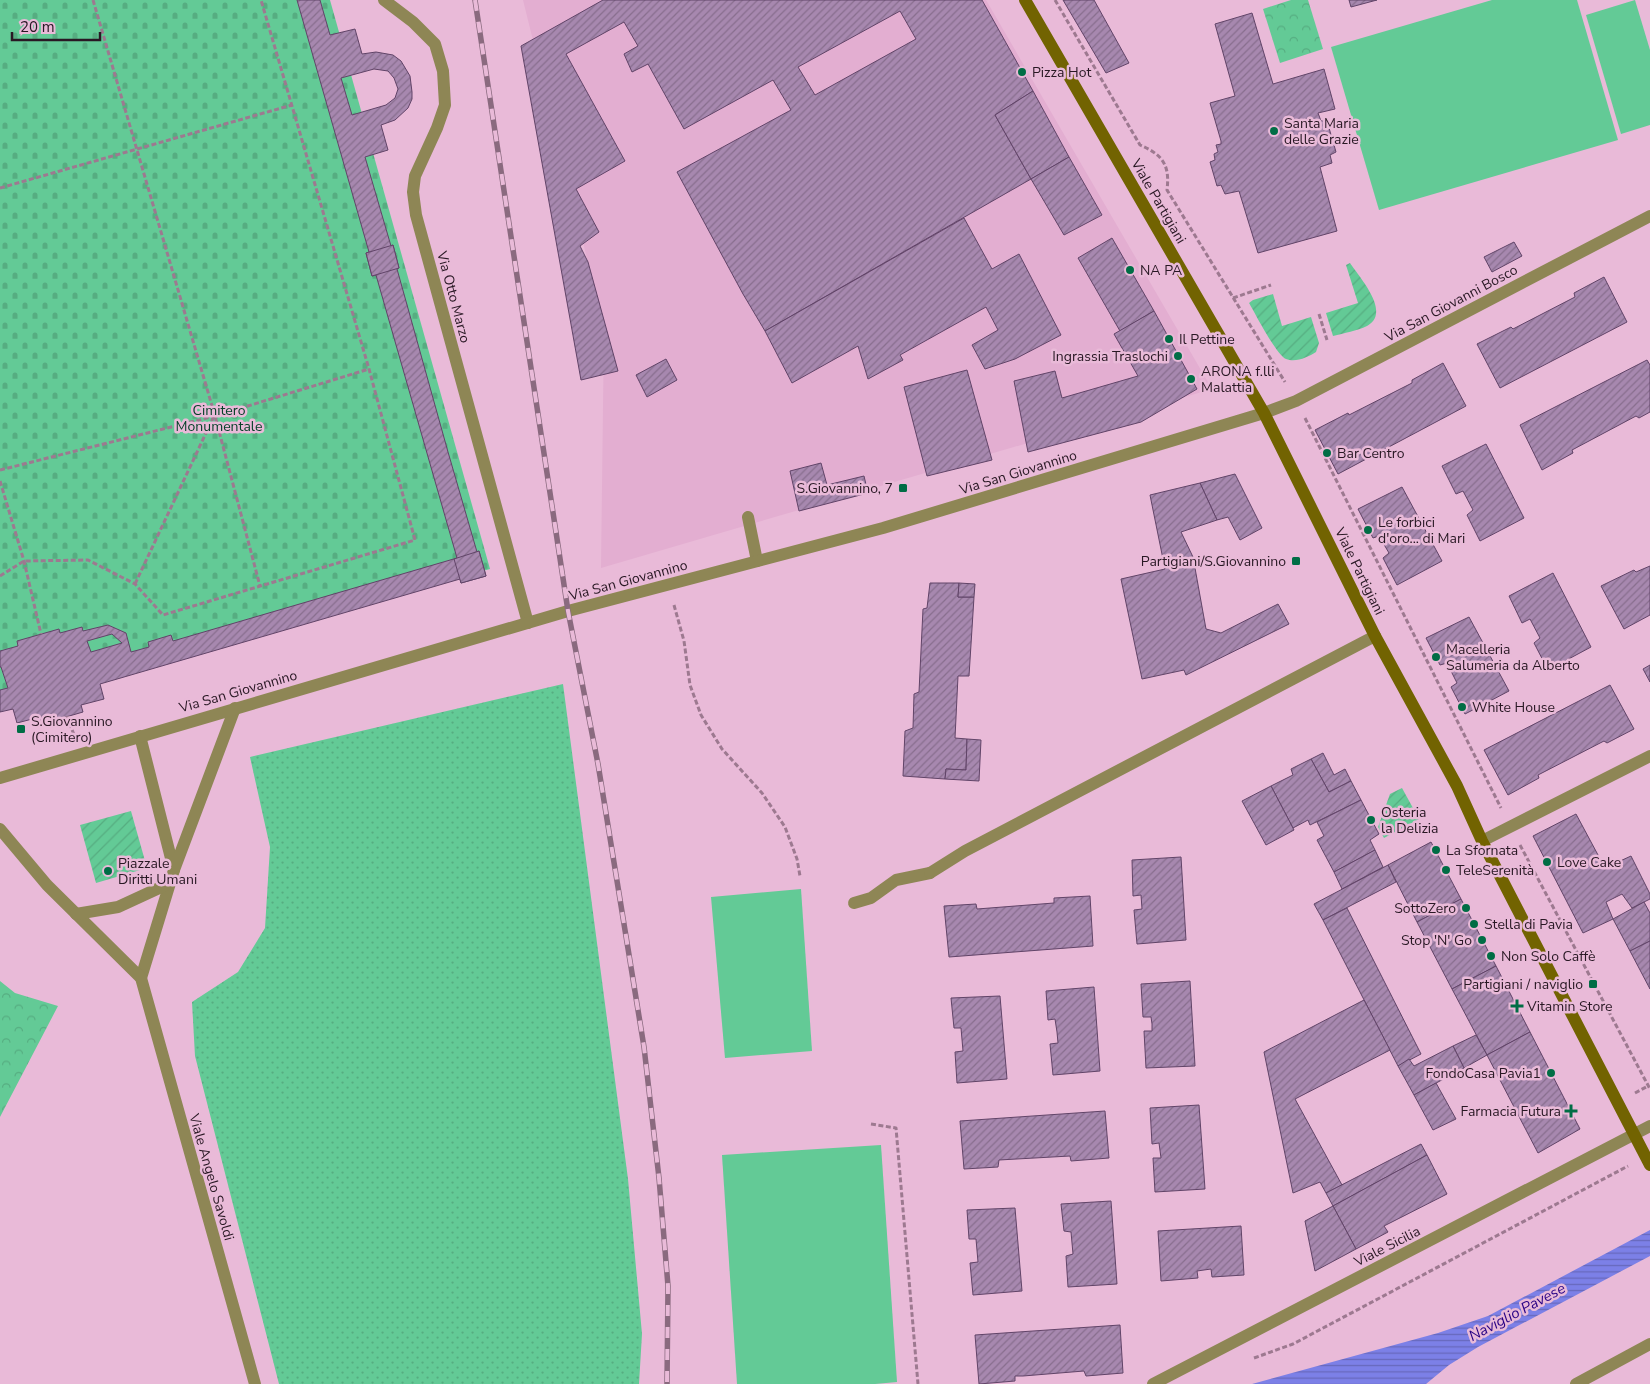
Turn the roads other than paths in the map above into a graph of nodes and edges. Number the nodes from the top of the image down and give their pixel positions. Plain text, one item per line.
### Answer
1 (384, 0) edge
2 (1025, 0) edge
3 (1650, 216) edge
4 (1264, 413) junction
5 (748, 517) dead end
6 (757, 561) junction
7 (528, 623) junction
8 (1376, 636) junction
9 (234, 708) junction
10 (140, 736) junction
11 (1650, 756) edge
12 (0, 778) edge
13 (0, 829) edge
14 (1482, 841) junction
15 (174, 870) junction
16 (170, 883) junction
17 (854, 903) dead end
18 (76, 914) junction
19 (141, 978) junction
20 (1650, 1126) edge
21 (1634, 1135) junction
22 (1648, 1161) edge
23 (1650, 1344) edge
24 (255, 1384) edge
25 (1153, 1384) edge
26 (1576, 1384) edge

1 - 7 street, Via Otto Marzo
2 - 4 main road, Viale Partigiani
3 - 4 street, Via San Giovanni Bosco
4 - 6 street, Via San Giovannino
4 - 8 main road, Viale Partigiani
5 - 6 street
6 - 7 street, Via San Giovannino
7 - 9 street, Via San Giovannino
8 - 14 main road, Viale Partigiani
8 - 17 street
9 - 10 street, Via San Giovannino
9 - 15 street
10 - 12 street, Via San Giovannino
10 - 15 street
11 - 14 street
13 - 18 street, Viale Angelo Savoldi
14 - 21 main road, Viale Partigiani
15 - 16 street
16 - 18 street
16 - 19 street
18 - 19 street, Viale Angelo Savoldi
19 - 24 street, Viale Angelo Savoldi
20 - 21 street, Viale Sicilia
21 - 22 main road, Viale Partigiani
21 - 25 street, Viale Sicilia
23 - 26 street

